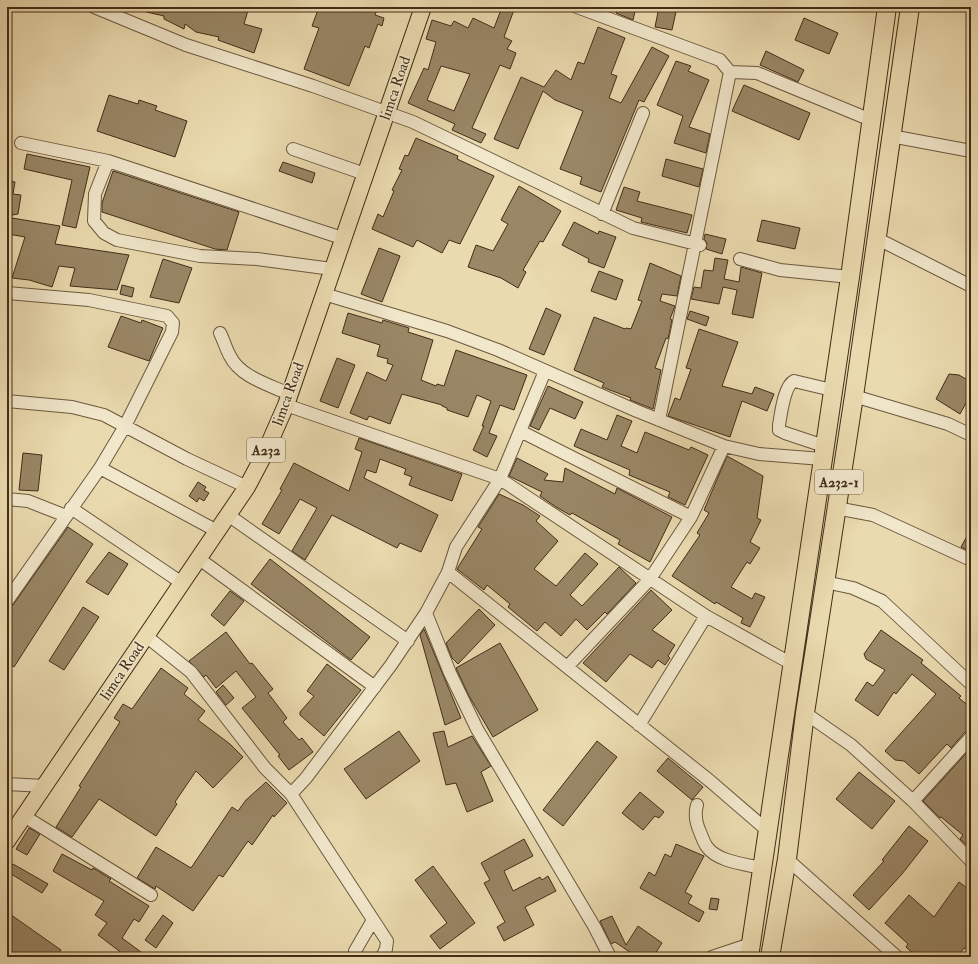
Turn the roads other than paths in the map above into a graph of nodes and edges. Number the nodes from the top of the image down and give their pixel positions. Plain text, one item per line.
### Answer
1 (94, 7) edge
2 (423, 7) edge
3 (577, 7) edge
4 (887, 7) edge
5 (910, 7) edge
6 (730, 72) junction
7 (386, 111) junction
8 (643, 113) dead end
9 (871, 120) junction
10 (891, 136) junction
11 (21, 143) dead end
12 (293, 149) dead end
13 (971, 150) edge
14 (108, 161) junction
15 (364, 174) junction
16 (602, 214) junction
17 (342, 238) junction
18 (876, 238) junction
19 (697, 244) junction
20 (740, 259) dead end
21 (332, 269) junction
22 (850, 277) junction
23 (971, 286) edge
24 (7, 293) edge
25 (324, 294) junction
26 (220, 333) dead end
27 (545, 371) junction
28 (832, 390) junction
29 (854, 396) junction
30 (288, 400) junction
31 (7, 401) edge
32 (659, 420) junction
33 (124, 426) junction
34 (520, 431) junction
35 (971, 435) edge
36 (724, 446) junction
37 (823, 453) junction
38 (100, 468) junction
39 (500, 479) junction
40 (247, 487) junction
41 (7, 499) edge
42 (836, 508) junction
43 (68, 512) junction
44 (228, 514) junction
45 (691, 517) junction
46 (217, 531) junction
47 (198, 558) junction
48 (971, 560) edge
49 (448, 572) junction
50 (650, 579) junction
51 (824, 582) junction
52 (182, 583) junction
53 (7, 601) edge
54 (426, 613) junction
55 (706, 616) junction
56 (146, 636) junction
57 (408, 641) junction
58 (792, 664) junction
59 (567, 667) junction
60 (971, 684) edge
61 (375, 687) junction
62 (805, 713) junction
63 (639, 725) junction
64 (971, 737) edge
65 (7, 784) edge
66 (44, 786) junction
67 (291, 794) junction
68 (913, 801) junction
69 (697, 805) dead end
70 (24, 816) junction
71 (768, 831) junction
72 (7, 841) edge
73 (787, 858) junction
74 (971, 861) edge
75 (762, 868) junction
76 (151, 896) dead end
77 (373, 920) junction
78 (750, 950) edge
79 (357, 957) edge
80 (382, 957) edge
81 (610, 957) edge
82 (712, 957) edge
83 (770, 957) edge
84 (897, 957) edge

1 - 7 street
2 - 7 main road, limca Road / A232
3 - 6 street
4 - 9 highway, A232-1
5 - 10 highway, A232-1
6 - 9 street
6 - 19 street
7 - 15 main road, limca Road / A232
7 - 16 street
8 - 16 street
9 - 22 highway, A232-1
10 - 13 street
10 - 18 highway, A232-1
11 - 14 street
12 - 15 street
14 - 17 street
14 - 21 street
15 - 17 main road, limca Road / A232
16 - 19 street
17 - 21 main road, limca Road / A232
18 - 23 street
18 - 29 highway, A232-1
19 - 32 street
20 - 22 street
21 - 25 main road, limca Road / A232
22 - 28 highway, A232-1
24 - 33 street
25 - 27 street
25 - 30 main road, limca Road / A232
26 - 30 street
27 - 32 street
27 - 34 street
28 - 37 highway, A232-1
28 - 37 street
29 - 35 street
29 - 42 highway, A232-1
30 - 39 street
30 - 40 main road, limca Road / A232
31 - 33 street
32 - 36 street
33 - 38 street
33 - 40 street
34 - 39 street
34 - 45 street
36 - 37 street
36 - 45 street
37 - 58 highway, A232-1
38 - 43 street
38 - 46 street
39 - 49 street
39 - 50 street
40 - 44 main road, limca Road / A232
41 - 43 street
42 - 48 street
42 - 51 highway, A232-1
43 - 52 street
43 - 53 street
44 - 46 main road, limca Road / A232
44 - 57 street
45 - 50 street
46 - 47 main road, limca Road / A232
47 - 52 main road, limca Road / A232
47 - 61 street
49 - 54 street
49 - 59 street
50 - 55 street
50 - 59 street
51 - 60 street
51 - 62 highway, A232-1
52 - 56 main road, limca Road / A232
54 - 57 street
54 - 81 street
55 - 58 street
55 - 63 street
56 - 66 main road, limca Road / A232
56 - 67 street
57 - 61 street
58 - 71 highway, A232-1
59 - 63 street
61 - 67 street
62 - 68 street
62 - 73 highway, A232-1
63 - 71 street
64 - 68 street
65 - 66 street
66 - 70 main road, limca Road / A232
67 - 77 street
68 - 74 street
69 - 75 street
70 - 72 main road, limca Road / A232
70 - 76 street
71 - 75 highway, A232-1
73 - 83 highway, A232-1
73 - 84 street
75 - 78 highway, A232-1
77 - 79 street
77 - 80 street
78 - 82 street

